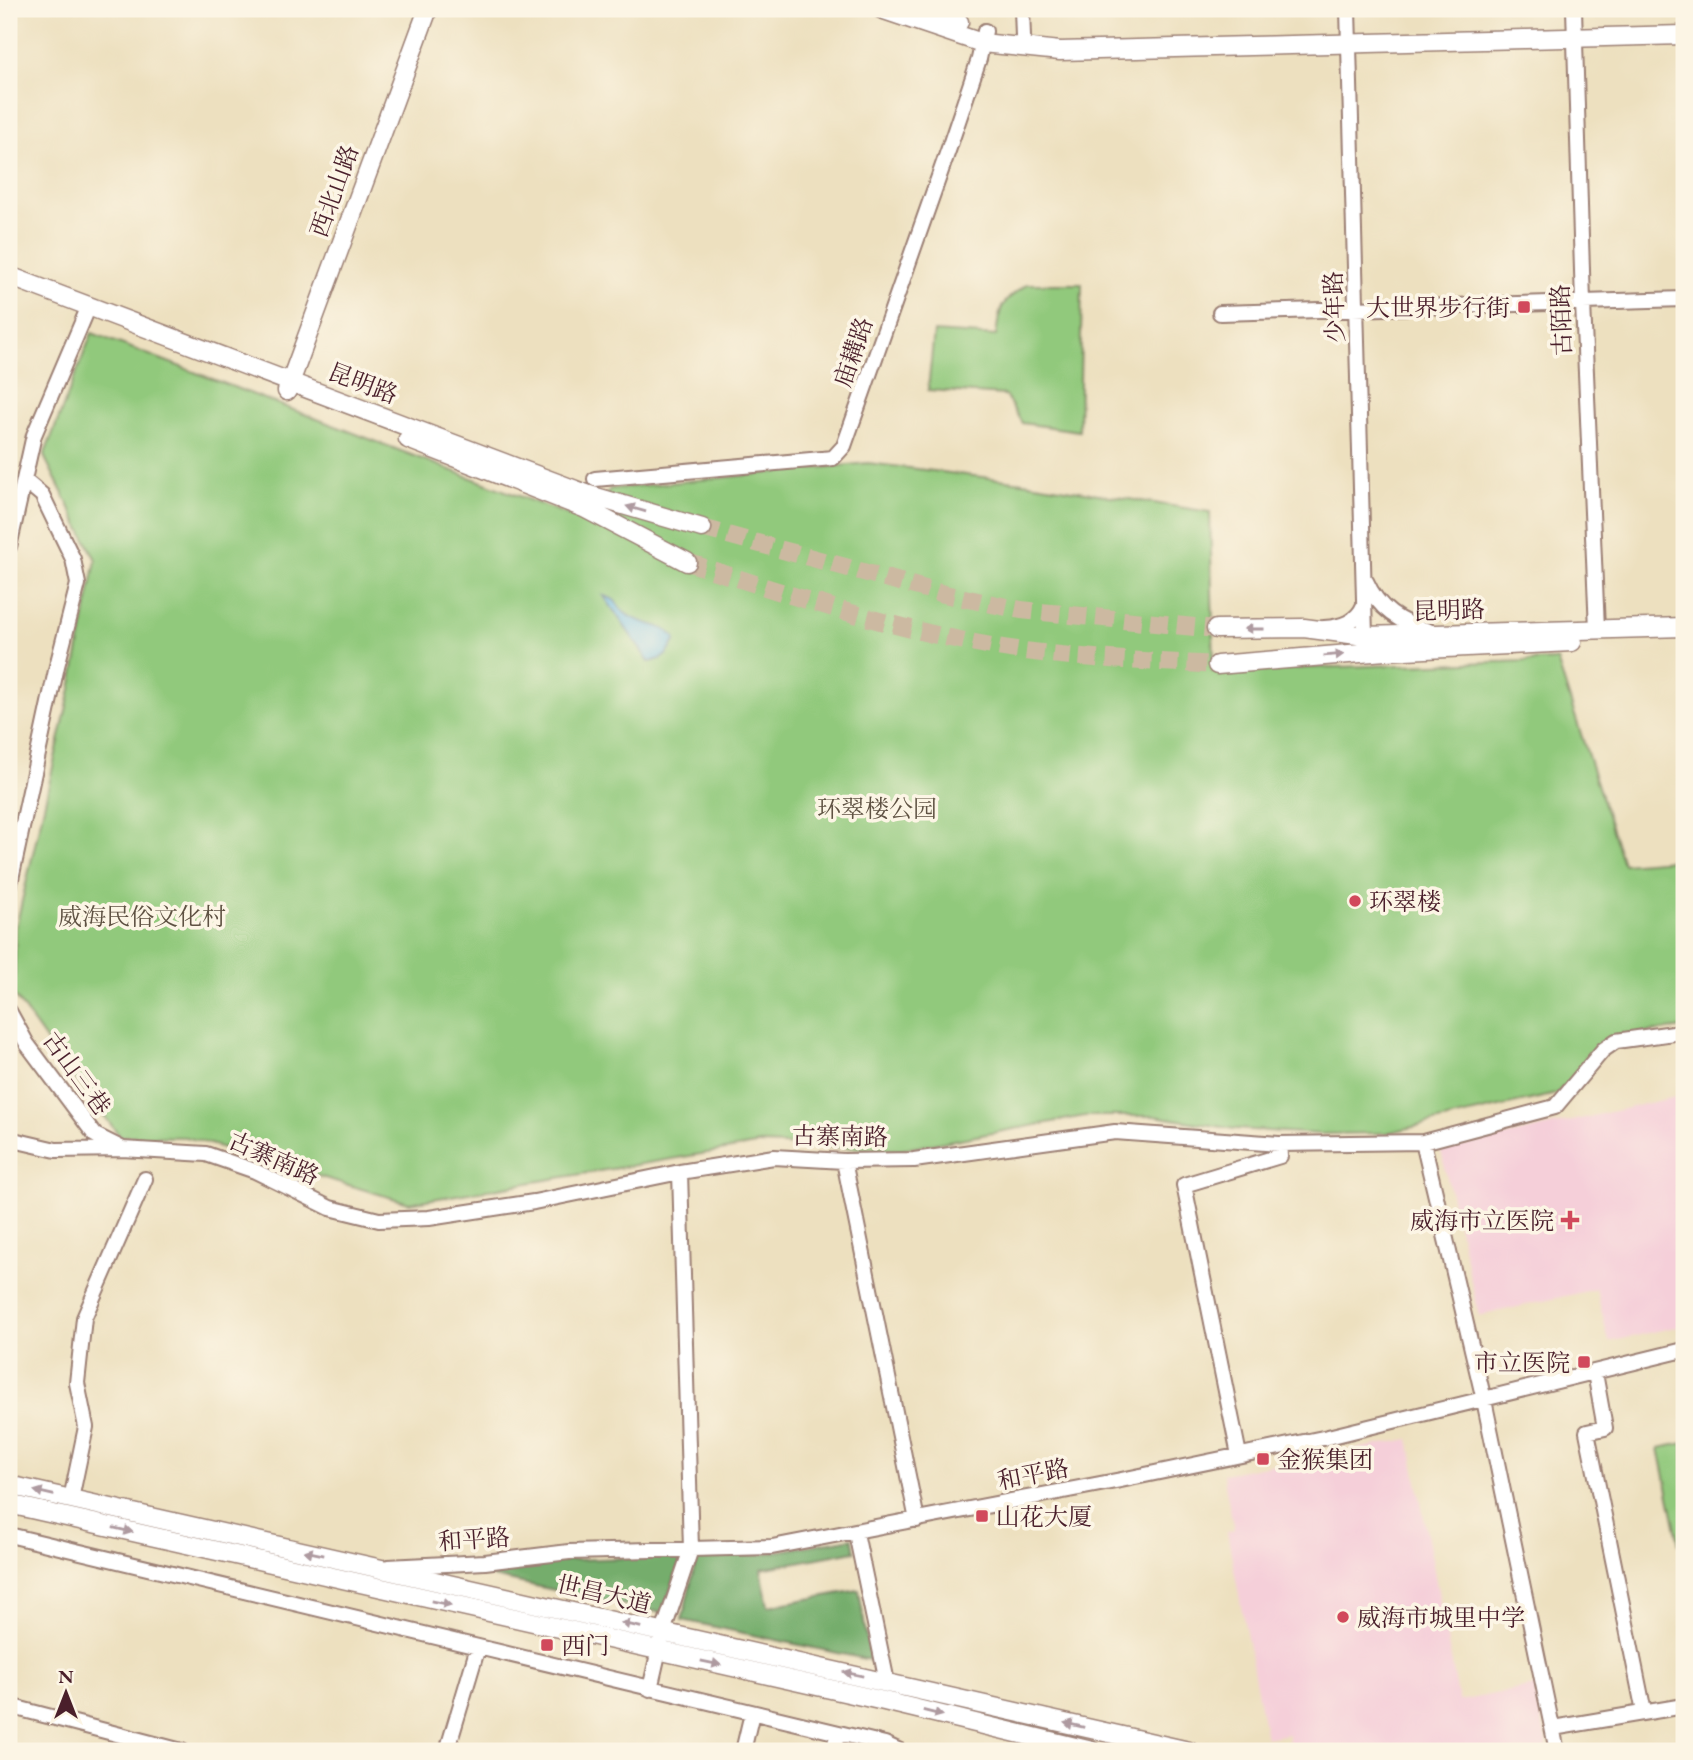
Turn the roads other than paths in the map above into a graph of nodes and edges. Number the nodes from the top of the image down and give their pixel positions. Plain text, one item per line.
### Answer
1 (428, 9) edge
2 (881, 9) edge
3 (919, 9) edge
4 (1022, 9) edge
5 (1348, 9) edge
6 (1574, 9) edge
7 (1684, 26) edge
8 (1574, 34) junction
9 (1684, 35) edge
10 (983, 37) junction
11 (1023, 37) junction
12 (1349, 39) junction
13 (9, 276) edge
14 (9, 288) edge
15 (1684, 299) edge
16 (1583, 303) junction
17 (1356, 308) junction
18 (86, 311) junction
19 (1220, 313) dead end
20 (289, 386) junction
21 (595, 479) dead end
22 (24, 480) junction
23 (702, 527) tunnel mouth
24 (9, 548) edge
25 (687, 562) tunnel mouth
26 (1363, 576) junction
27 (1364, 604) junction
28 (1684, 627) edge
29 (1304, 628) junction
30 (1216, 629) tunnel mouth
31 (1597, 629) junction
32 (1444, 635) junction
33 (1365, 636) junction
34 (1684, 639) edge
35 (1385, 650) junction
36 (1299, 658) junction
37 (1217, 665) tunnel mouth
38 (9, 888) edge
39 (9, 1011) edge
40 (1684, 1034) edge
41 (9, 1139) edge
42 (1423, 1142) junction
43 (1279, 1144) junction
44 (122, 1149) junction
45 (844, 1161) junction
46 (680, 1172) junction
47 (145, 1179) dead end
48 (1684, 1350) edge
49 (1595, 1373) junction
50 (1484, 1400) junction
51 (1239, 1455) junction
52 (9, 1485) edge
53 (71, 1499) junction
54 (9, 1504) edge
55 (917, 1520) junction
56 (856, 1533) junction
57 (9, 1535) edge
58 (691, 1549) junction
59 (380, 1567) junction
60 (375, 1588) junction
61 (663, 1632) junction
62 (478, 1647) junction
63 (658, 1651) junction
64 (887, 1682) junction
65 (650, 1689) junction
66 (9, 1706) edge
67 (1684, 1706) edge
68 (1644, 1712) junction
69 (752, 1713) junction
70 (1553, 1728) junction
71 (838, 1733) junction
72 (182, 1751) edge
73 (447, 1751) edge
74 (743, 1751) edge
75 (833, 1751) edge
76 (900, 1751) edge
77 (1092, 1751) edge
78 (1189, 1751) edge
79 (1557, 1751) edge

1 - 20 main road, 西北山路
2 - 10 main road
3 - 10 main road
4 - 11 street
5 - 12 street, 少年路
6 - 8 street, 古陌路
7 - 8 main road
8 - 9 main road
8 - 12 main road
8 - 16 street, 古陌路
10 - 11 main road
10 - 12 main road
10 - 21 street, 庙耩路
11 - 12 main road
12 - 17 street, 少年路
13 - 18 main road, 昆明路
14 - 18 main road, 昆明路
15 - 16 street
16 - 17 street
16 - 31 street, 古陌路
17 - 19 street
17 - 26 street, 少年路
18 - 20 main road, 昆明路
18 - 22 street
23 -> 20 main road, 昆明路
20 - 25 main road, 昆明路
22 - 24 street
22 - 38 street
26 - 27 street, 少年路
26 - 32 street
27 - 29 street
27 - 33 street, 少年路
28 - 31 main road, 昆明路
29 -> 30 main road, 昆明路
29 - 33 main road, 昆明路
29 - 36 main road
31 - 32 main road, 昆明路
32 - 33 main road, 昆明路
33 - 35 street
34 - 35 main road, 昆明路
36 -> 35 main road, 昆明路
36 - 37 main road, 昆明路
39 - 44 street, 古山三巷
40 - 42 street, 古寨南路
41 - 44 street, 古寨南路
42 - 43 street, 古寨南路
42 - 50 street
43 - 45 street, 古寨南路
43 - 51 street
44 - 46 street, 古寨南路
45 - 46 street, 古寨南路
45 - 55 street
46 - 58 street
47 - 53 street
48 - 49 street, 和平路
49 - 50 street, 和平路
49 - 68 street
50 - 51 street, 和平路
50 - 70 street
51 - 55 street, 和平路
53 -> 52 main road, 世昌大道
59 -> 53 main road, 世昌大道
54 -> 60 main road, 世昌大道
55 - 56 street, 和平路
56 - 58 street, 和平路
56 - 64 street
57 - 62 street
58 - 59 street, 和平路
58 - 61 street
59 - 60 street
61 -> 59 main road, 世昌大道
60 -> 63 main road, 世昌大道
61 - 63 street
64 -> 61 main road, 世昌大道
62 - 65 street
62 - 73 street
63 - 65 street
63 -> 77 main road, 世昌大道
78 -> 64 main road, 世昌大道
65 - 69 street
66 - 72 street
67 - 68 street
68 - 70 street
69 - 71 street
69 - 74 street
70 - 79 street
71 - 75 street
71 - 76 street

